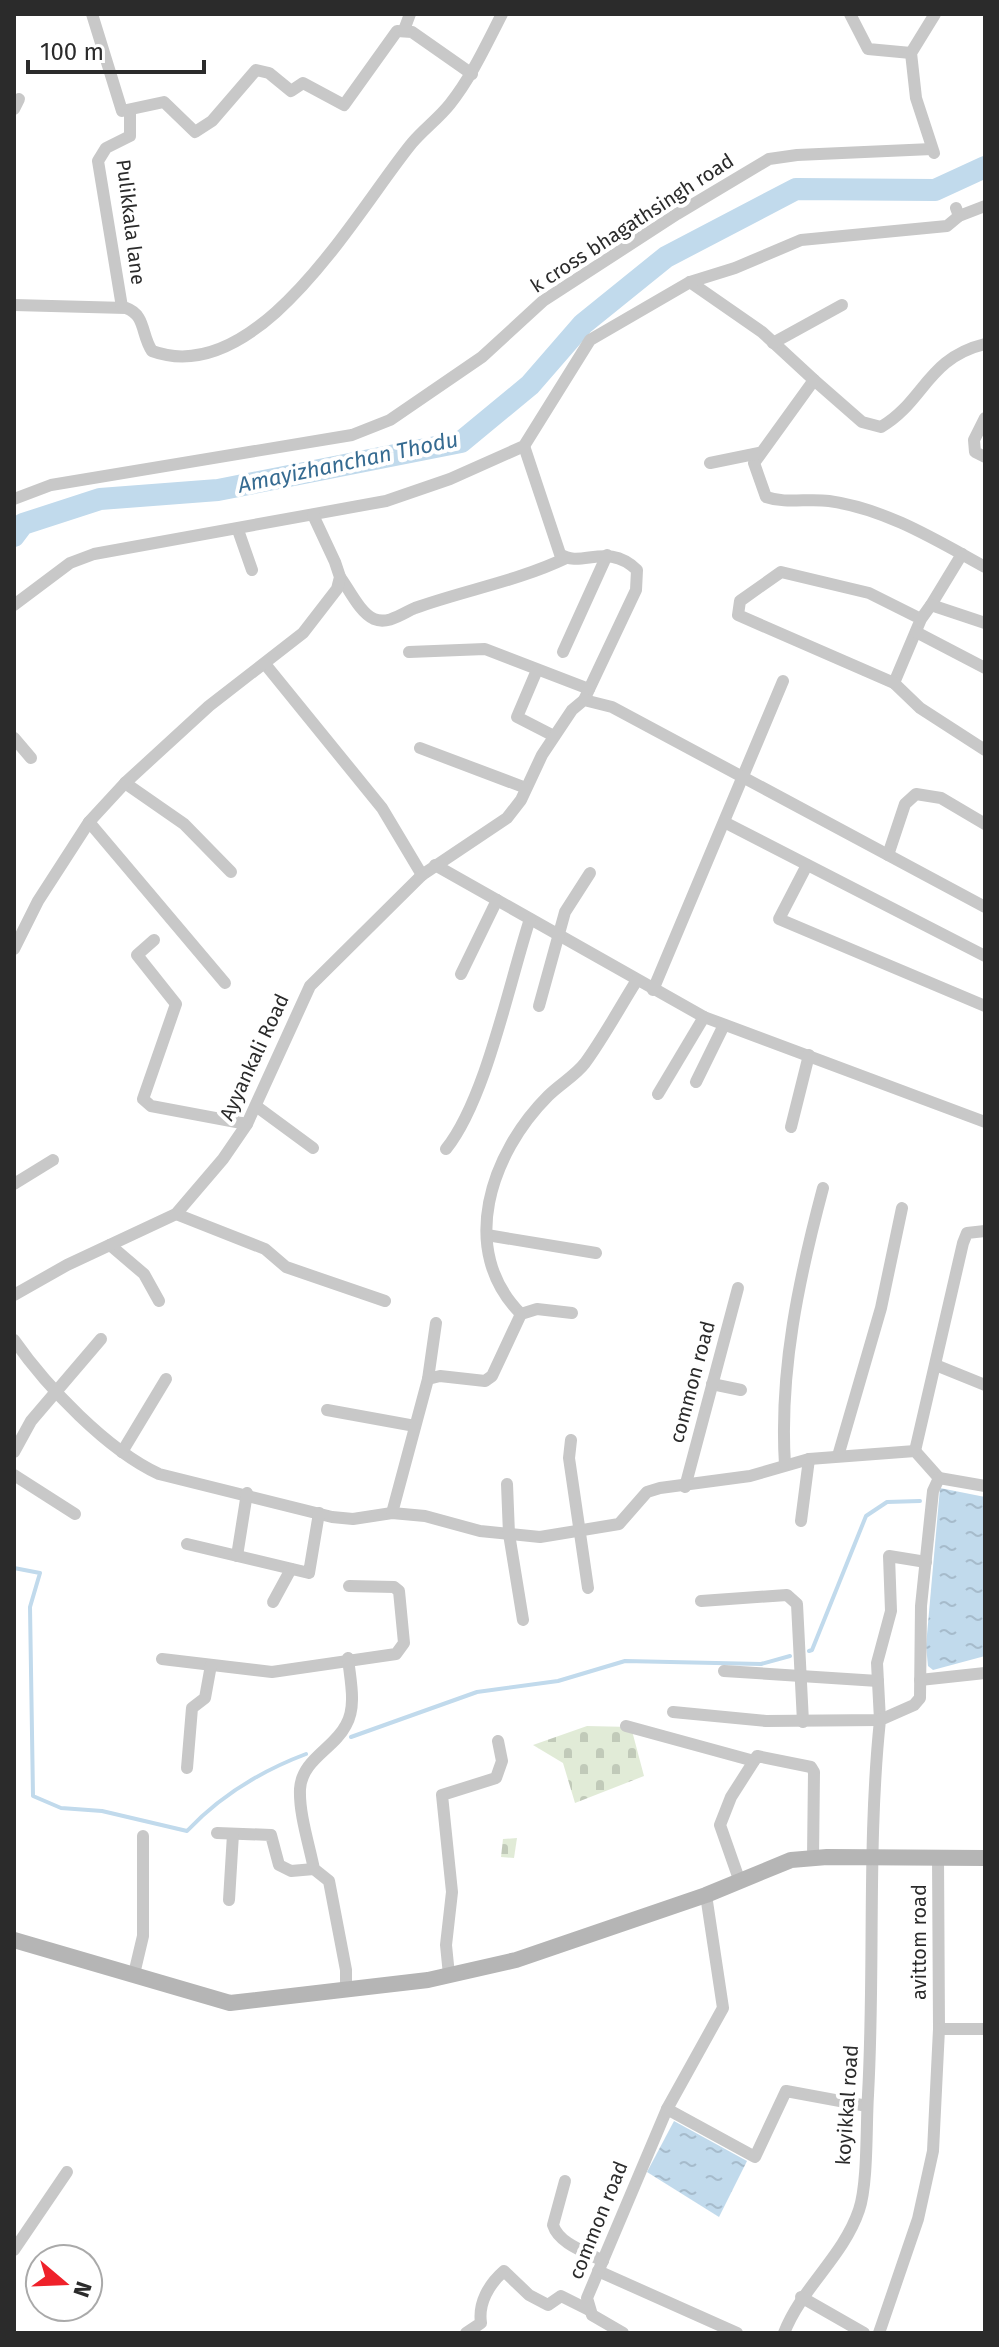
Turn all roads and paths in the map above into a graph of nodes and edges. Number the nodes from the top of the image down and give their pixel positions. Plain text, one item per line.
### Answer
1 (92, 14) edge
2 (410, 14) edge
3 (502, 14) edge
4 (850, 14) edge
5 (935, 14) edge
6 (404, 30) junction
7 (911, 53) junction
8 (472, 74) junction
9 (130, 112) junction
10 (985, 206) edge
11 (690, 282) junction
12 (14, 305) edge
13 (842, 305) dead end
14 (122, 307) junction
15 (773, 343) junction
16 (985, 344) edge
17 (814, 380) junction
18 (985, 418) edge
19 (524, 446) junction
20 (759, 453) junction
21 (985, 457) edge
22 (710, 463) dead end
23 (14, 499) edge
24 (313, 515) junction
25 (238, 530) junction
26 (962, 554) junction
27 (607, 555) junction
28 (566, 558) junction
29 (985, 567) edge
30 (252, 570) dead end
31 (340, 577) junction
32 (14, 605) edge
33 (931, 605) junction
34 (921, 619) junction
35 (985, 623) edge
36 (916, 632) junction
37 (409, 652) dead end
38 (563, 652) dead end
39 (265, 664) junction
40 (985, 668) edge
41 (537, 670) junction
42 (783, 681) dead end
43 (894, 683) junction
44 (586, 695) junction
45 (554, 736) junction
46 (14, 738) edge
47 (420, 748) dead end
48 (985, 750) edge
49 (31, 758) dead end
50 (742, 778) junction
51 (125, 783) junction
52 (526, 788) junction
53 (89, 822) junction
54 (726, 823) junction
55 (985, 824) edge
56 (888, 855) junction
57 (435, 865) junction
58 (807, 865) junction
59 (231, 872) dead end
60 (590, 873) dead end
61 (422, 875) junction
62 (497, 900) junction
63 (985, 907) edge
64 (530, 919) junction
65 (559, 934) junction
66 (154, 940) dead end
67 (14, 949) edge
68 (985, 956) edge
69 (461, 974) dead end
70 (637, 980) junction
71 (225, 983) dead end
72 (653, 990) junction
73 (539, 1006) dead end
74 (985, 1006) edge
75 (704, 1017) junction
76 (724, 1025) junction
77 (809, 1055) junction
78 (696, 1082) dead end
79 (658, 1094) dead end
80 (256, 1106) junction
81 (985, 1122) edge
82 (247, 1124) junction
83 (791, 1127) dead end
84 (313, 1148) dead end
85 (446, 1149) dead end
86 (53, 1160) dead end
87 (14, 1184) edge
88 (823, 1188) dead end
89 (902, 1208) dead end
90 (176, 1214) junction
91 (985, 1231) edge
92 (487, 1235) junction
93 (110, 1245) junction
94 (596, 1253) dead end
95 (738, 1288) dead end
96 (14, 1295) edge
97 (159, 1301) dead end
98 (385, 1301) dead end
99 (572, 1313) dead end
100 (521, 1314) junction
101 (436, 1323) dead end
102 (101, 1339) dead end
103 (14, 1340) edge
104 (19, 1358) edge
105 (938, 1366) junction
106 (166, 1379) dead end
107 (428, 1379) junction
108 (712, 1384) junction
109 (985, 1385) edge
110 (741, 1390) dead end
111 (57, 1391) junction
112 (327, 1410) dead end
113 (415, 1426) junction
114 (571, 1440) dead end
115 (915, 1451) junction
116 (14, 1452) edge
117 (122, 1452) junction
118 (838, 1456) junction
119 (809, 1459) junction
120 (785, 1465) junction
121 (14, 1475) edge
122 (939, 1478) junction
123 (507, 1484) dead end
124 (985, 1486) edge
125 (685, 1487) junction
126 (247, 1493) junction
127 (319, 1513) junction
128 (392, 1513) junction
129 (75, 1514) dead end
130 (801, 1521) dead end
131 (578, 1531) junction
132 (509, 1534) junction
133 (187, 1544) dead end
134 (237, 1556) junction
135 (926, 1562) junction
136 (291, 1569) junction
137 (349, 1586) dead end
138 (588, 1588) dead end
139 (701, 1601) dead end
140 (273, 1602) dead end
141 (523, 1620) dead end
142 (348, 1658) junction
143 (162, 1659) dead end
144 (211, 1665) junction
145 (724, 1671) dead end
146 (985, 1673) edge
147 (800, 1676) junction
148 (920, 1680) junction
149 (878, 1681) junction
150 (673, 1712) dead end
151 (880, 1720) junction
152 (803, 1722) junction
153 (626, 1726) dead end
154 (498, 1741) dead end
155 (754, 1761) junction
156 (187, 1768) dead end
157 (217, 1833) dead end
158 (233, 1834) junction
159 (143, 1836) dead end
160 (873, 1857) junction
161 (938, 1857) junction
162 (813, 1858) junction
163 (985, 1858) edge
164 (314, 1869) junction
165 (740, 1882) junction
166 (706, 1895) junction
167 (229, 1900) dead end
168 (14, 1940) edge
169 (134, 1974) junction
170 (449, 1975) junction
171 (346, 1989) junction
172 (939, 2029) junction
173 (985, 2029) edge
174 (867, 2106) junction
175 (667, 2109) junction
176 (67, 2172) dead end
177 (565, 2181) dead end
178 (14, 2250) edge
179 (600, 2266) junction
180 (801, 2297) junction
181 (589, 2310) junction
182 (712, 2327) edge
183 (466, 2333) edge
184 (623, 2333) edge
185 (737, 2333) edge
186 (784, 2333) edge
187 (864, 2333) edge
188 (879, 2333) edge

1 - 9 street
2 - 6 street
3 - 8 street
4 - 7 street
5 - 7 street
6 - 8 street
6 - 9 street
7 - 23 street, k cross bhagathsingh road
8 - 14 street
9 - 14 street, Pulikkala lane
10 - 11 street
11 - 15 street
11 - 19 street
12 - 14 street
13 - 15 street
15 - 17 street
16 - 17 street
17 - 20 street
18 - 21 street
19 - 24 street
19 - 28 street
20 - 22 street
20 - 26 street
24 - 25 street
24 - 31 street
25 - 30 street
25 - 32 street
26 - 29 street
26 - 33 street
27 - 28 street
27 - 38 street
27 - 44 street, Ayyankali Road
28 - 31 street
31 - 39 street
33 - 34 street
33 - 35 street
34 - 36 street
34 - 43 street
36 - 40 street
36 - 43 street
37 - 41 street
39 - 51 street
39 - 61 street
41 - 44 street
41 - 45 street
42 - 50 street
43 - 48 street
44 - 45 street, Ayyankali Road
44 - 50 street
45 - 52 street, Ayyankali Road
46 - 49 street
47 - 52 street
50 - 54 street
50 - 56 street
51 - 53 street
51 - 59 street
52 - 57 street, Ayyankali Road
53 - 67 street
53 - 71 street
54 - 58 street
54 - 72 street
55 - 56 street
56 - 63 street
57 - 61 street, Ayyankali Road
57 - 62 street
58 - 68 street
58 - 74 street
60 - 65 street
61 - 80 street, Ayyankali Road
62 - 64 street
62 - 69 street
64 - 65 street
64 - 85 street
65 - 70 street
65 - 73 street
66 - 82 street
70 - 72 street
70 - 92 street
72 - 75 street
75 - 76 street
75 - 79 street
76 - 77 street
76 - 78 street
77 - 81 street
77 - 83 street
80 - 82 street, Ayyankali Road
80 - 84 street
82 - 90 street, Ayyankali Road
86 - 87 street
88 - 120 street
89 - 118 street
90 - 93 street, Ayyankali Road
90 - 98 street
91 - 105 street
92 - 94 street
92 - 100 street
93 - 96 street, Ayyankali Road
93 - 97 street
95 - 108 street, common road
99 - 100 street
100 - 107 street
101 - 107 street
102 - 111 street
103 - 104 street
104 - 111 street
105 - 109 street
105 - 115 street
106 - 117 street
107 - 113 street
108 - 110 street
108 - 125 street, common road
111 - 116 street
111 - 117 street
112 - 113 street
113 - 128 street
114 - 131 street
115 - 118 street
115 - 122 street
117 - 126 street
118 - 119 street
119 - 120 street
119 - 130 street
120 - 125 street
121 - 129 street
122 - 124 street
122 - 135 street
123 - 132 street
125 - 131 street
126 - 127 street
126 - 134 street
127 - 128 street
127 - 136 street
128 - 132 street
131 - 132 street
131 - 138 street
132 - 141 street
133 - 134 street
134 - 136 street
135 - 148 street
135 - 149 street, koyikkal road
136 - 140 street
137 - 142 street
139 - 147 street
142 - 144 street
142 - 164 street
143 - 144 street
144 - 156 street
145 - 147 street
146 - 148 street
147 - 149 street
147 - 152 street
148 - 151 street
149 - 151 street, koyikkal road
150 - 152 street
151 - 152 street
151 - 160 street, koyikkal road
153 - 155 street
154 - 170 street
155 - 162 street
155 - 165 street
157 - 158 street
158 - 164 street
158 - 167 street
159 - 169 street
160 - 161 main road
160 - 162 main road
160 - 174 street, koyikkal road
161 - 163 main road
161 - 172 street, avittom road
162 - 165 main road
164 - 171 street
165 - 166 main road
166 - 170 main road
166 - 175 street, common road
168 - 169 main road
169 - 171 main road
170 - 171 main road
172 - 173 street
172 - 188 street, avittom road
174 - 175 street
174 - 180 street, koyikkal road
175 - 179 street, common road
176 - 178 street
177 - 179 street
179 - 181 street, common road
179 - 182 street
180 - 186 street, koyikkal road
180 - 187 street
181 - 183 street
181 - 184 street, common road
182 - 185 street

